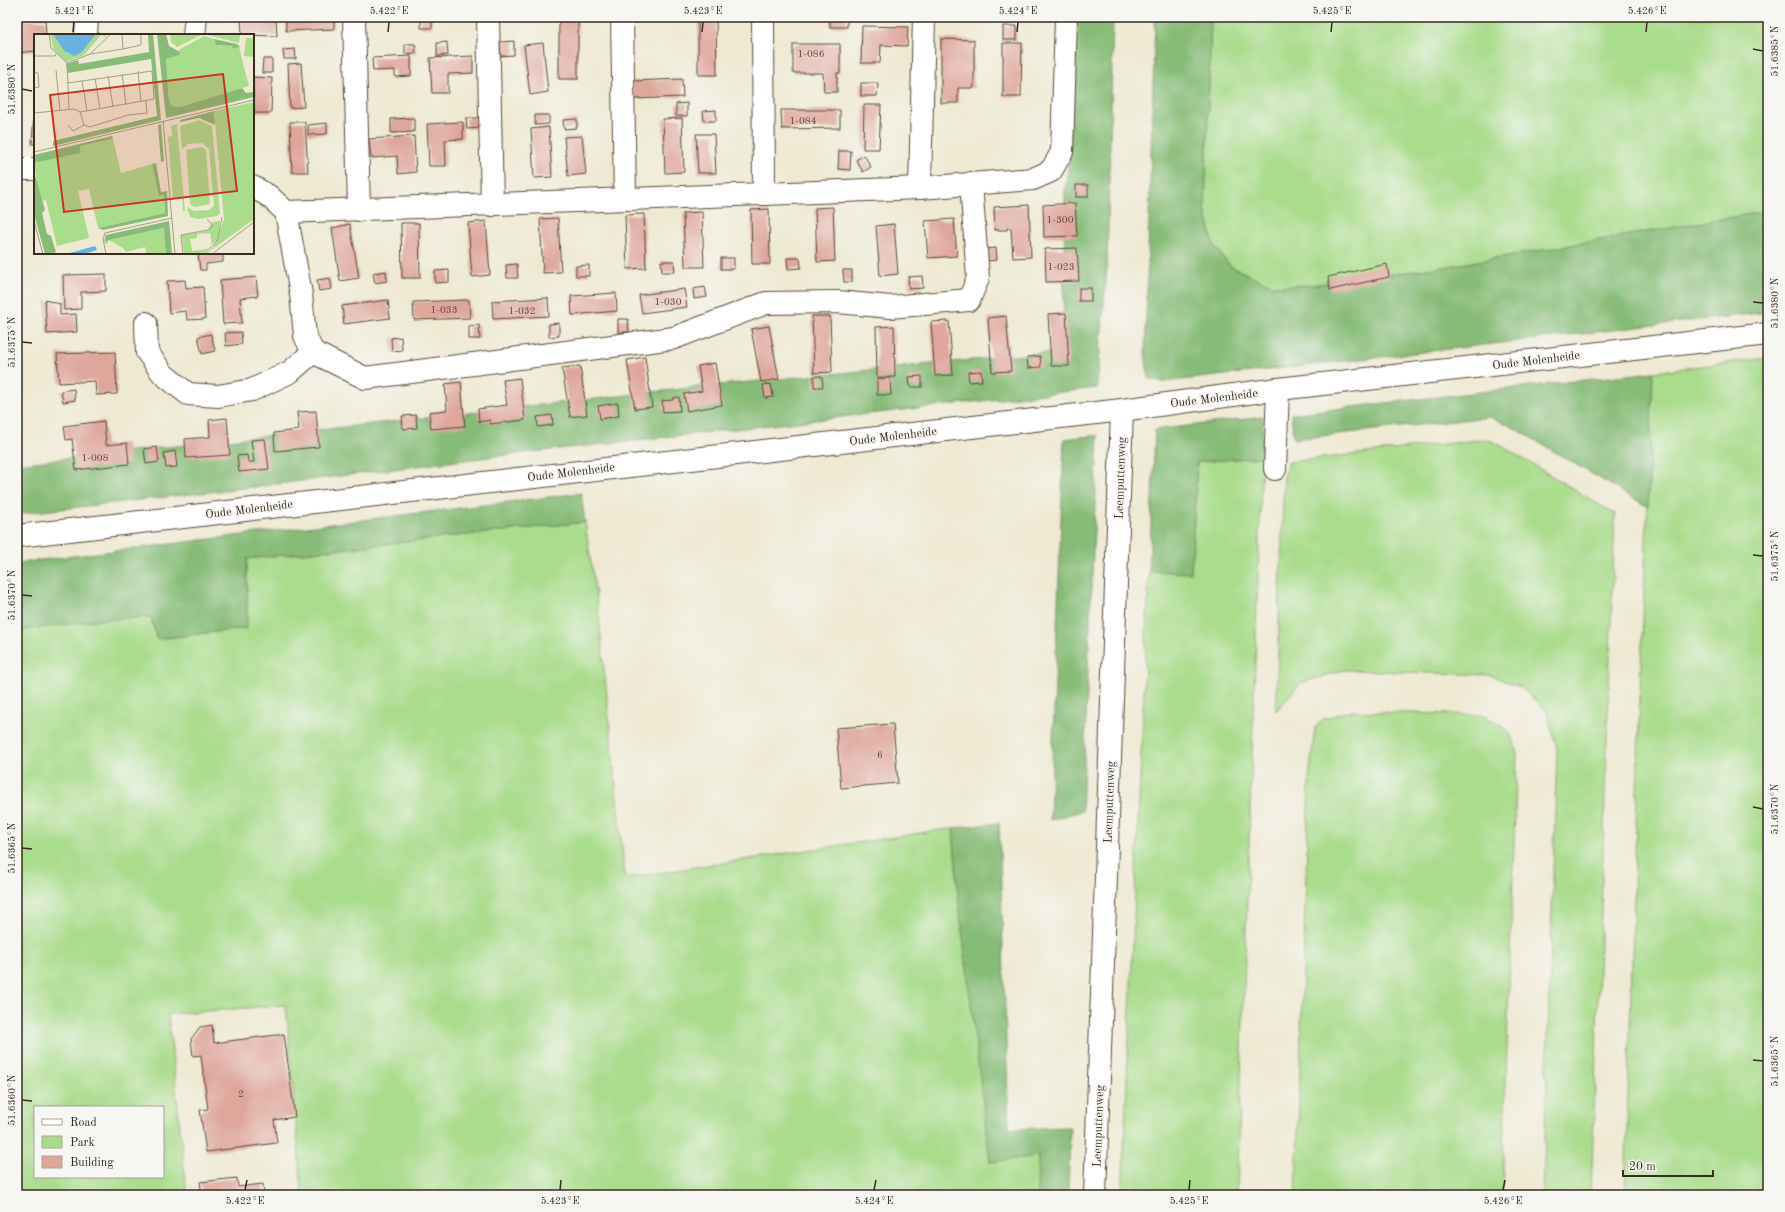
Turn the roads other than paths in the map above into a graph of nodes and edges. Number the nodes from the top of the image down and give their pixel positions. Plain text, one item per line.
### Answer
1 (87, 17) edge
2 (196, 17) edge
3 (354, 17) edge
4 (488, 17) edge
5 (622, 17) edge
6 (763, 17) edge
7 (924, 17) edge
8 (1066, 17) edge
9 (86, 34) edge
10 (194, 34) edge
11 (17, 169) edge
12 (34, 169) edge
13 (971, 183) junction
14 (254, 188) edge
15 (920, 188) junction
16 (764, 194) junction
17 (625, 199) junction
18 (492, 205) junction
19 (358, 210) junction
20 (286, 212) junction
21 (146, 324) dead end
22 (1768, 334) edge
23 (313, 352) junction
24 (1278, 389) junction
25 (1122, 410) junction
26 (1275, 469) dead end
27 (17, 536) edge
28 (1095, 1195) edge

1 - 9 street
2 - 10 street
3 - 19 street
4 - 18 street
5 - 17 street
6 - 16 street
7 - 15 street
8 - 13 street
11 - 12 street
13 - 15 street
13 - 23 street
14 - 20 street
15 - 16 street
16 - 17 street
17 - 18 street
18 - 19 street
19 - 20 street
20 - 23 street
21 - 23 street
22 - 24 street, Oude Molenheide
24 - 25 street, Oude Molenheide
24 - 26 street
25 - 27 street, Oude Molenheide
25 - 28 street, Leemputtenweg

